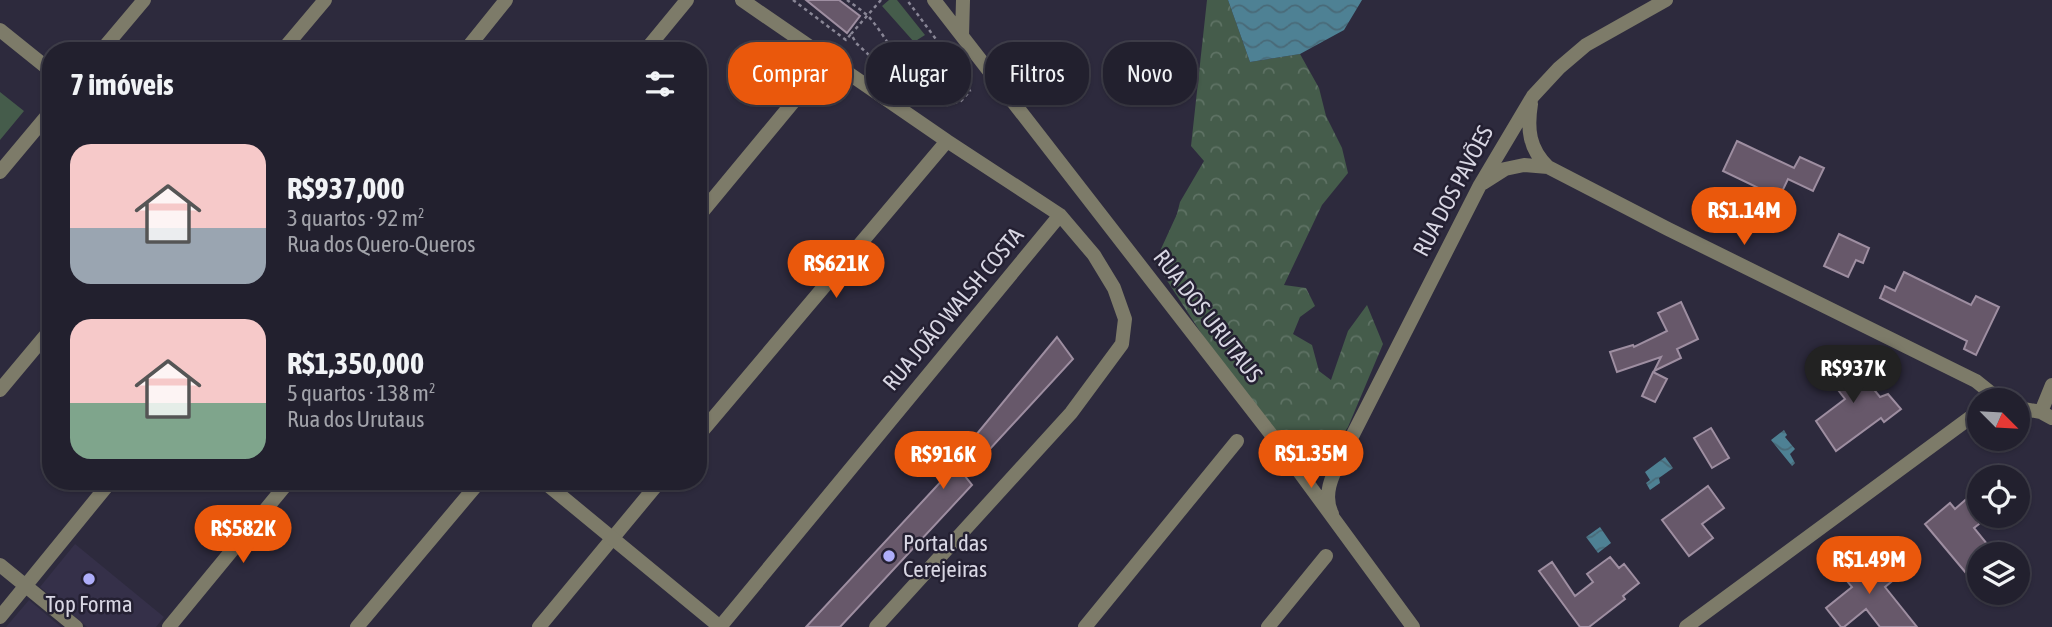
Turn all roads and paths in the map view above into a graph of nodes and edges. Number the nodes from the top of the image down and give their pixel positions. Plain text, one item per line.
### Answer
1 (144, 0) edge
2 (325, 0) edge
3 (506, 0) edge
4 (687, 0) edge
5 (743, 0) edge
6 (793, 0) edge
7 (848, 0) edge
8 (881, 0) edge
9 (907, 0) edge
10 (934, 0) edge
11 (963, 0) edge
12 (1665, 0) edge
13 (867, 16) junction
14 (0, 30) edge
15 (851, 34) junction
16 (962, 36) junction
17 (109, 42) edge
18 (290, 42) edge
19 (472, 42) edge
20 (652, 42) edge
21 (802, 42) edge
22 (886, 42) edge
23 (938, 42) edge
24 (866, 53) edge
25 (42, 64) edge
26 (852, 76) edge
27 (1533, 96) junction
28 (791, 105) edge
29 (42, 122) edge
30 (947, 141) junction
31 (1548, 167) junction
32 (0, 172) edge
33 (1480, 185) junction
34 (707, 206) edge
35 (1060, 215) junction
36 (42, 340) edge
37 (2052, 386) edge
38 (1985, 388) edge
39 (0, 390) edge
40 (2047, 415) edge
41 (1967, 420) edge
42 (707, 425) edge
43 (1237, 441) dead end
44 (1287, 455) junction
45 (1342, 456) junction
46 (104, 490) edge
47 (282, 490) edge
48 (473, 490) edge
49 (554, 490) edge
50 (652, 490) edge
51 (1337, 525) junction
52 (612, 538) junction
53 (1326, 556) dead end
54 (0, 565) edge
55 (25, 586) junction
56 (0, 617) edge
57 (75, 627) edge
58 (169, 627) edge
59 (357, 627) edge
60 (539, 627) edge
61 (720, 627) edge
62 (876, 627) edge
63 (1085, 627) edge
64 (1268, 627) edge
65 (1413, 627) edge
66 (1686, 627) edge

1 - 17 street
2 - 18 street
3 - 19 street
4 - 20 street
5 - 21 street
6 - 15 path
7 - 13 path
8 - 13 path
9 - 23 path
10 - 16 street, RUA DOS URUTAUS
11 - 16 street
12 - 27 street, RUA DOS PAVÕES
13 - 15 path
13 - 22 path
14 - 25 street
15 - 24 path
16 - 44 street, RUA DOS URUTAUS
26 - 30 street
27 - 31 street
27 - 33 street, RUA DOS PAVÕES
28 - 34 street
29 - 32 street
30 - 35 street
30 - 42 street
31 - 33 street
31 - 38 street
33 - 45 street, RUA DOS PAVÕES
35 - 61 street, RUA JOÃO WALSH COSTA
35 - 62 street
36 - 39 street
37 - 40 street
41 - 66 street
43 - 63 street
44 - 45 street
44 - 51 street, RUA DOS URUTAUS
45 - 51 street, RUA DOS PAVÕES
46 - 55 street
47 - 58 street
48 - 59 street
49 - 52 street
50 - 52 street
51 - 65 street, RUA DOS URUTAUS
52 - 60 street
52 - 61 street
53 - 64 street
54 - 55 street
55 - 56 street
55 - 57 street

